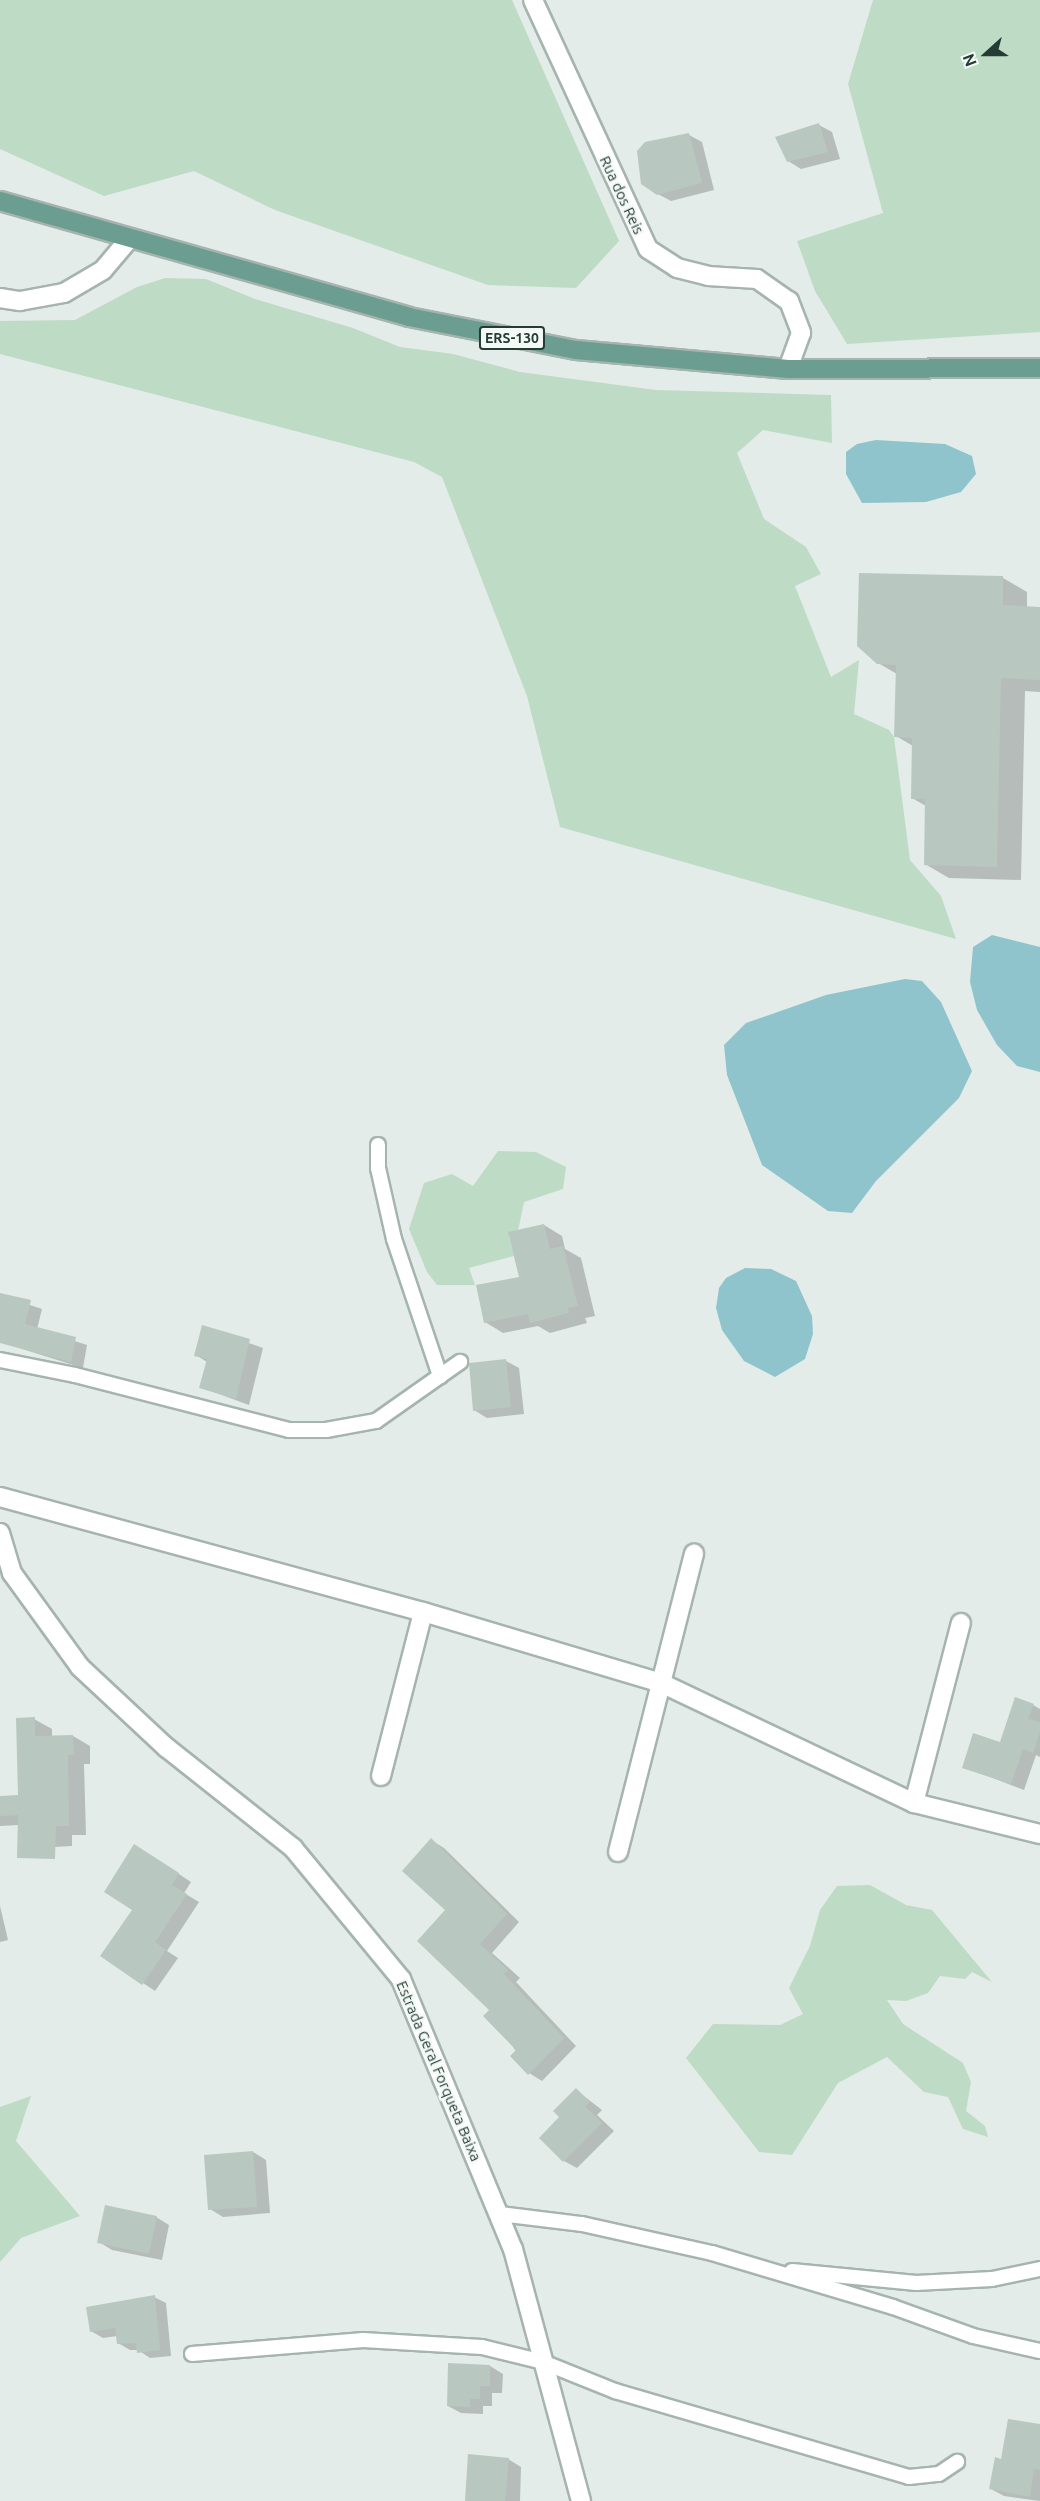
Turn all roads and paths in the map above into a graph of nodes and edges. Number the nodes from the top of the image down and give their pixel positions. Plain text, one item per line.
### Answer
1 (533, 0) edge
2 (0, 201) edge
3 (130, 238) junction
4 (0, 298) edge
5 (1040, 368) edge
6 (788, 369) junction
7 (378, 1145) dead end
8 (0, 1360) edge
9 (460, 1362) dead end
10 (440, 1376) junction
11 (0, 1497) edge
12 (0, 1533) edge
13 (694, 1554) dead end
14 (423, 1612) junction
15 (960, 1623) dead end
16 (661, 1683) junction
17 (381, 1776) dead end
18 (914, 1803) junction
19 (1040, 1834) edge
20 (618, 1852) dead end
21 (500, 2214) junction
22 (766, 2269) junction
23 (1040, 2269) edge
24 (1040, 2351) edge
25 (192, 2354) dead end
26 (543, 2362) junction
27 (957, 2462) dead end
28 (581, 2501) edge

1 - 6 street, Rua dos Reis
2 - 3 main road, ERS-130
3 - 4 street
3 - 6 main road, ERS-130
5 - 6 main road, ERS-130
7 - 10 lane
8 - 10 lane
9 - 10 lane
11 - 14 street
12 - 21 street, Estrada Geral Forqueta Baixa
13 - 16 street
14 - 16 street
14 - 17 street
15 - 18 street
16 - 18 street
16 - 20 street
18 - 19 street
21 - 22 lane
21 - 26 street, Estrada Geral Forqueta Baixa
22 - 23 lane
22 - 24 lane
25 - 26 lane
26 - 27 lane
26 - 28 street, Estrada Geral Forqueta Baixa

